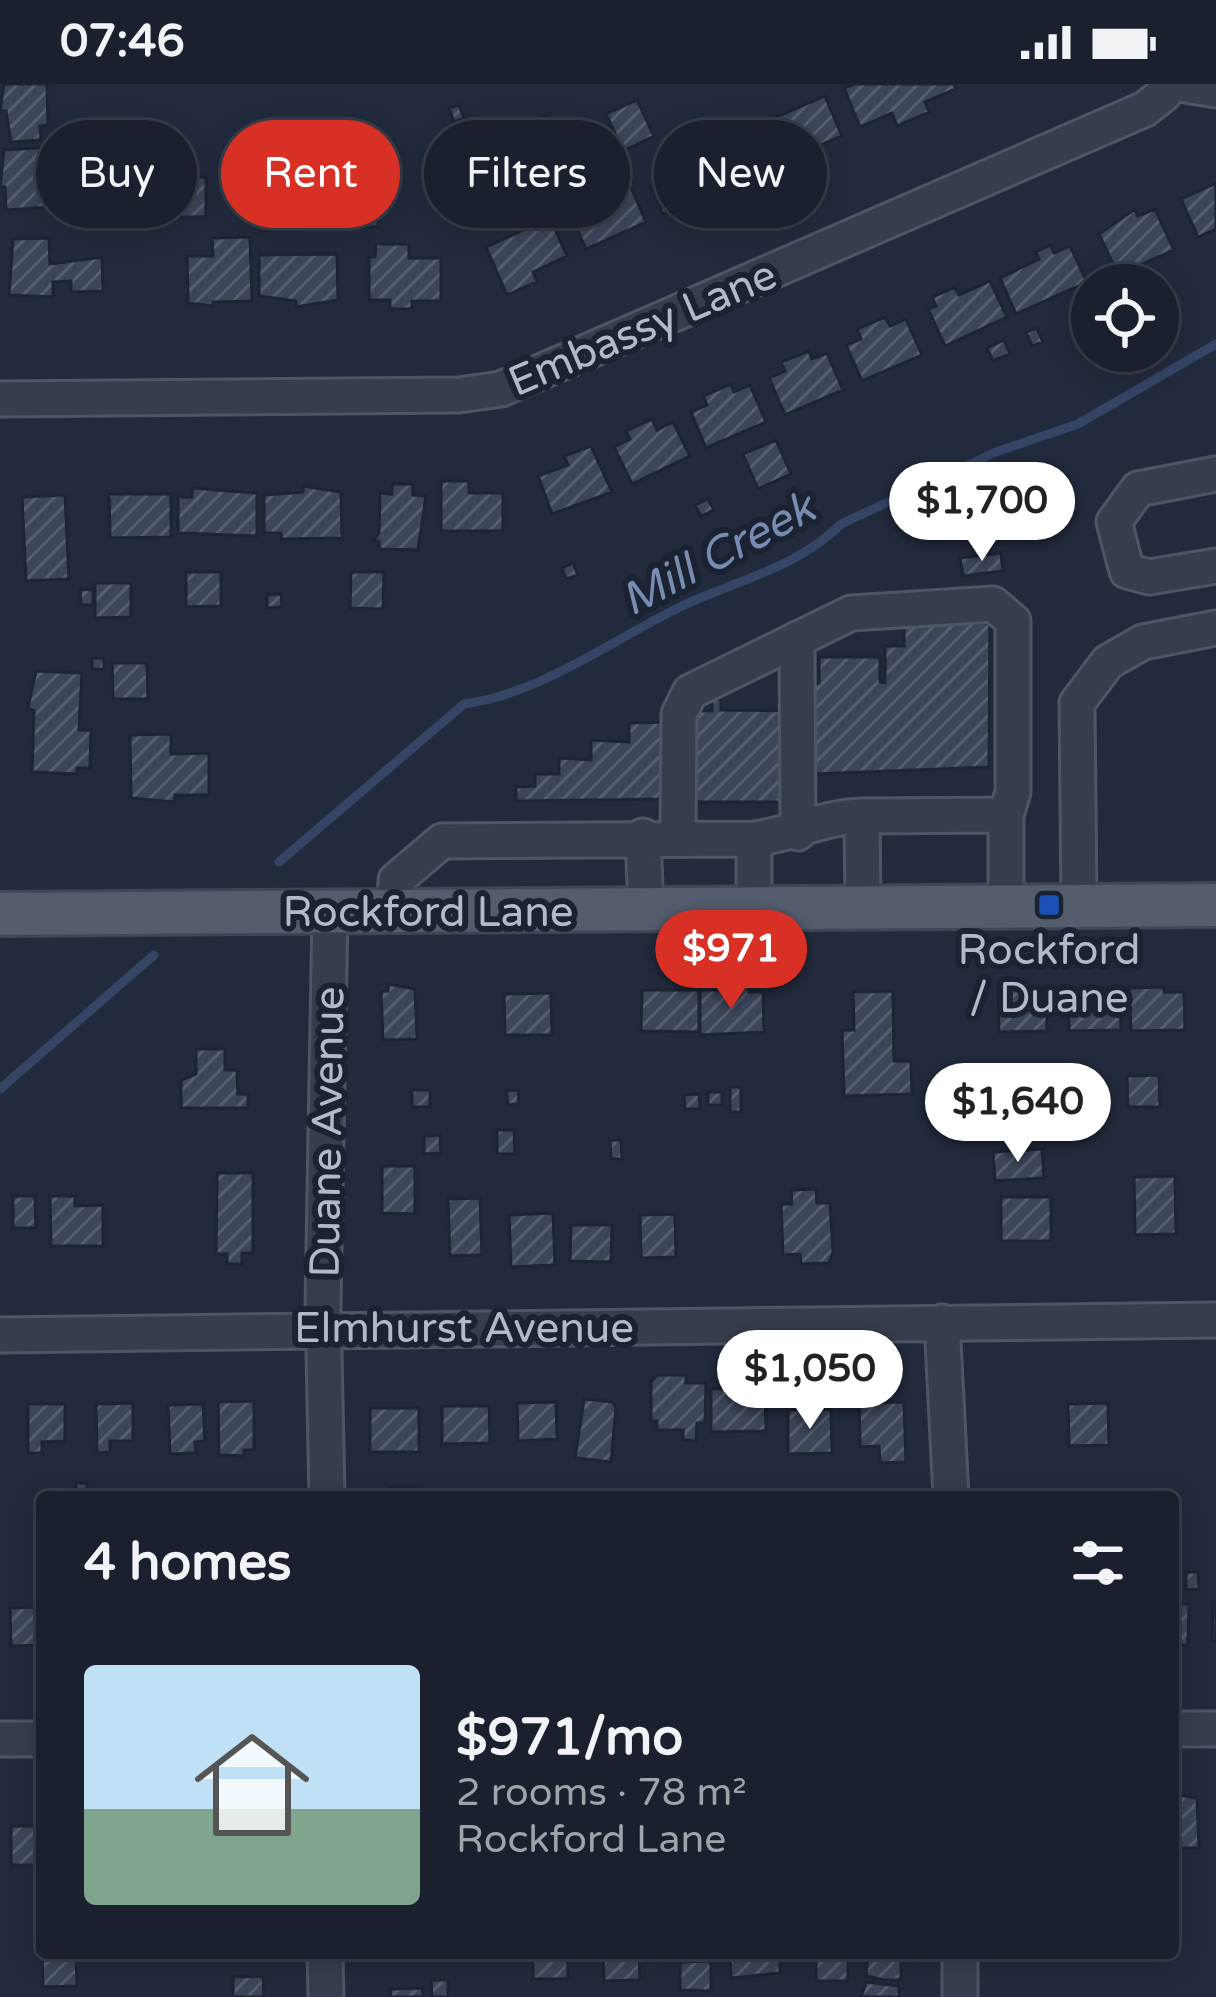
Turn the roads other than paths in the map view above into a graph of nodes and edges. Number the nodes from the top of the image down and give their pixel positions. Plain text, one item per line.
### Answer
1 (1168, 84) edge
2 (1180, 84) edge
3 (1216, 90) edge
4 (0, 400) edge
5 (1216, 474) edge
6 (1216, 566) edge
7 (1216, 628) edge
8 (797, 639) junction
9 (1006, 814) junction
10 (862, 816) junction
11 (798, 833) junction
12 (644, 836) junction
13 (678, 838) junction
14 (754, 839) junction
15 (1078, 905) junction
16 (1216, 905) edge
17 (1006, 906) junction
18 (863, 907) junction
19 (754, 908) junction
20 (646, 909) junction
21 (395, 911) junction
22 (330, 912) junction
23 (0, 914) edge
24 (1216, 1319) edge
25 (942, 1322) junction
26 (325, 1327) junction
27 (0, 1334) edge
28 (327, 1491) edge
29 (951, 1491) edge
30 (1179, 1729) edge
31 (1216, 1729) edge
32 (36, 1738) edge
33 (0, 1739) edge
34 (326, 1959) edge
35 (960, 1959) edge
36 (326, 1997) edge
37 (960, 1997) edge

1 - 4 street, Embassy Lane
2 - 3 street
5 - 6 street
7 - 15 street
8 - 9 street
8 - 11 street
8 - 13 street
9 - 10 street
9 - 17 street
10 - 11 street
10 - 18 street
11 - 14 street
12 - 13 street
12 - 20 street
12 - 21 street
13 - 14 street
14 - 19 street
15 - 16 main road, Rockford Lane
15 - 17 main road, Rockford Lane
17 - 18 main road, Rockford Lane
18 - 19 main road, Rockford Lane
19 - 20 main road, Rockford Lane
20 - 21 main road, Rockford Lane
21 - 22 main road, Rockford Lane
22 - 23 main road, Rockford Lane
22 - 26 street, Duane Avenue
24 - 25 street, Elmhurst Avenue
25 - 26 street, Elmhurst Avenue
25 - 29 street
26 - 27 street, Elmhurst Avenue
26 - 28 street, Duane Avenue
30 - 31 street
32 - 33 street
34 - 36 street
35 - 37 street

